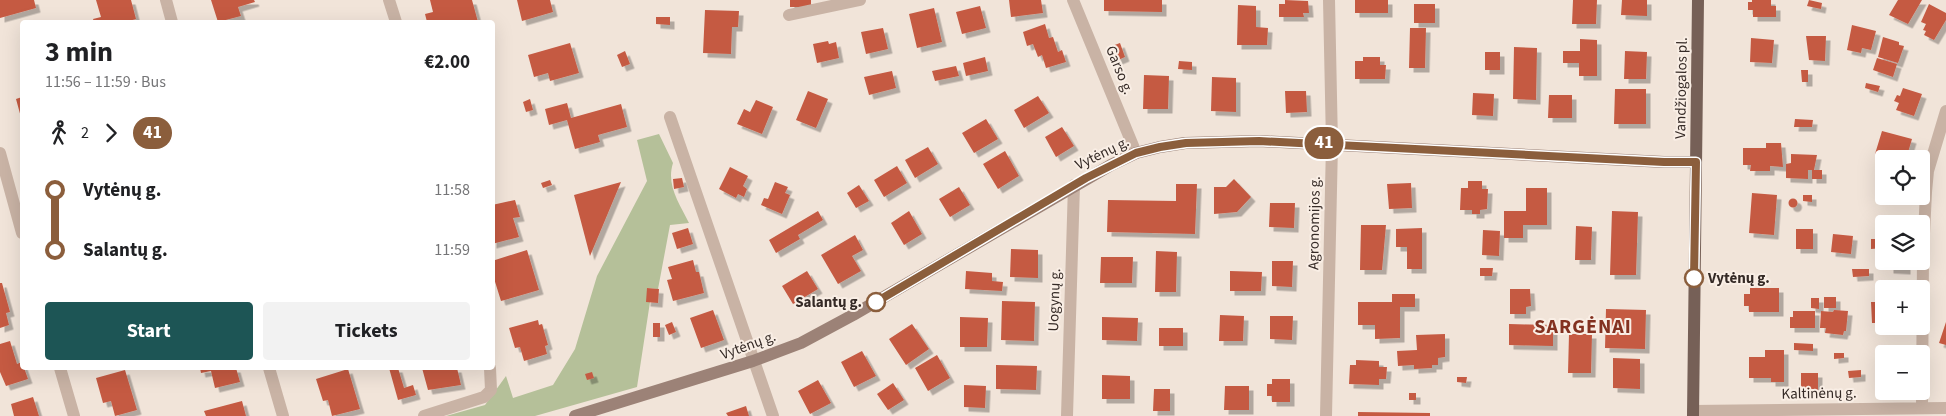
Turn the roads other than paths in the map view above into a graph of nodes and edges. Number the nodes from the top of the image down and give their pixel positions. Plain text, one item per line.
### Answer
1 (166, 0) edge
2 (389, 0) edge
3 (860, 0) edge
4 (1073, 0) edge
5 (1330, 0) edge
6 (1698, 0) edge
7 (838, 2) edge
8 (789, 16) dead end
9 (171, 20) edge
10 (395, 20) edge
11 (1946, 111) edge
12 (670, 117) dead end
13 (1332, 144) junction
14 (0, 153) edge
15 (1136, 153) junction
16 (1696, 162) junction
17 (1074, 185) junction
18 (20, 226) edge
19 (753, 361) junction
20 (61, 370) edge
21 (270, 370) edge
22 (491, 373) edge
23 (1922, 408) junction
24 (1946, 408) edge
25 (1693, 413) edge
26 (74, 416) edge
27 (283, 416) edge
28 (424, 416) edge
29 (575, 416) edge
30 (773, 416) edge
31 (1067, 416) edge
32 (1326, 416) edge

1 - 9 street
2 - 10 street
3 - 7 street
4 - 15 street, Garso g.
5 - 13 street, Agronomijos g.
6 - 16 main road, Vandžiogalos pl.
7 - 8 street
11 - 23 street
12 - 19 street
13 - 15 main road, Vytėnų g.
13 - 16 main road, Vytėnų g.
13 - 32 street, Agronomijos g.
14 - 18 street
15 - 17 main road, Vytėnų g.
16 - 25 main road, Vandžiogalos pl.
17 - 19 main road, Vytėnų g.
17 - 31 street, Uogynų g.
19 - 29 main road, Vytėnų g.
19 - 30 street
20 - 26 street
21 - 27 street
22 - 28 street
23 - 24 street, Kaltinėnų g.
23 - 25 street, Kaltinėnų g.

